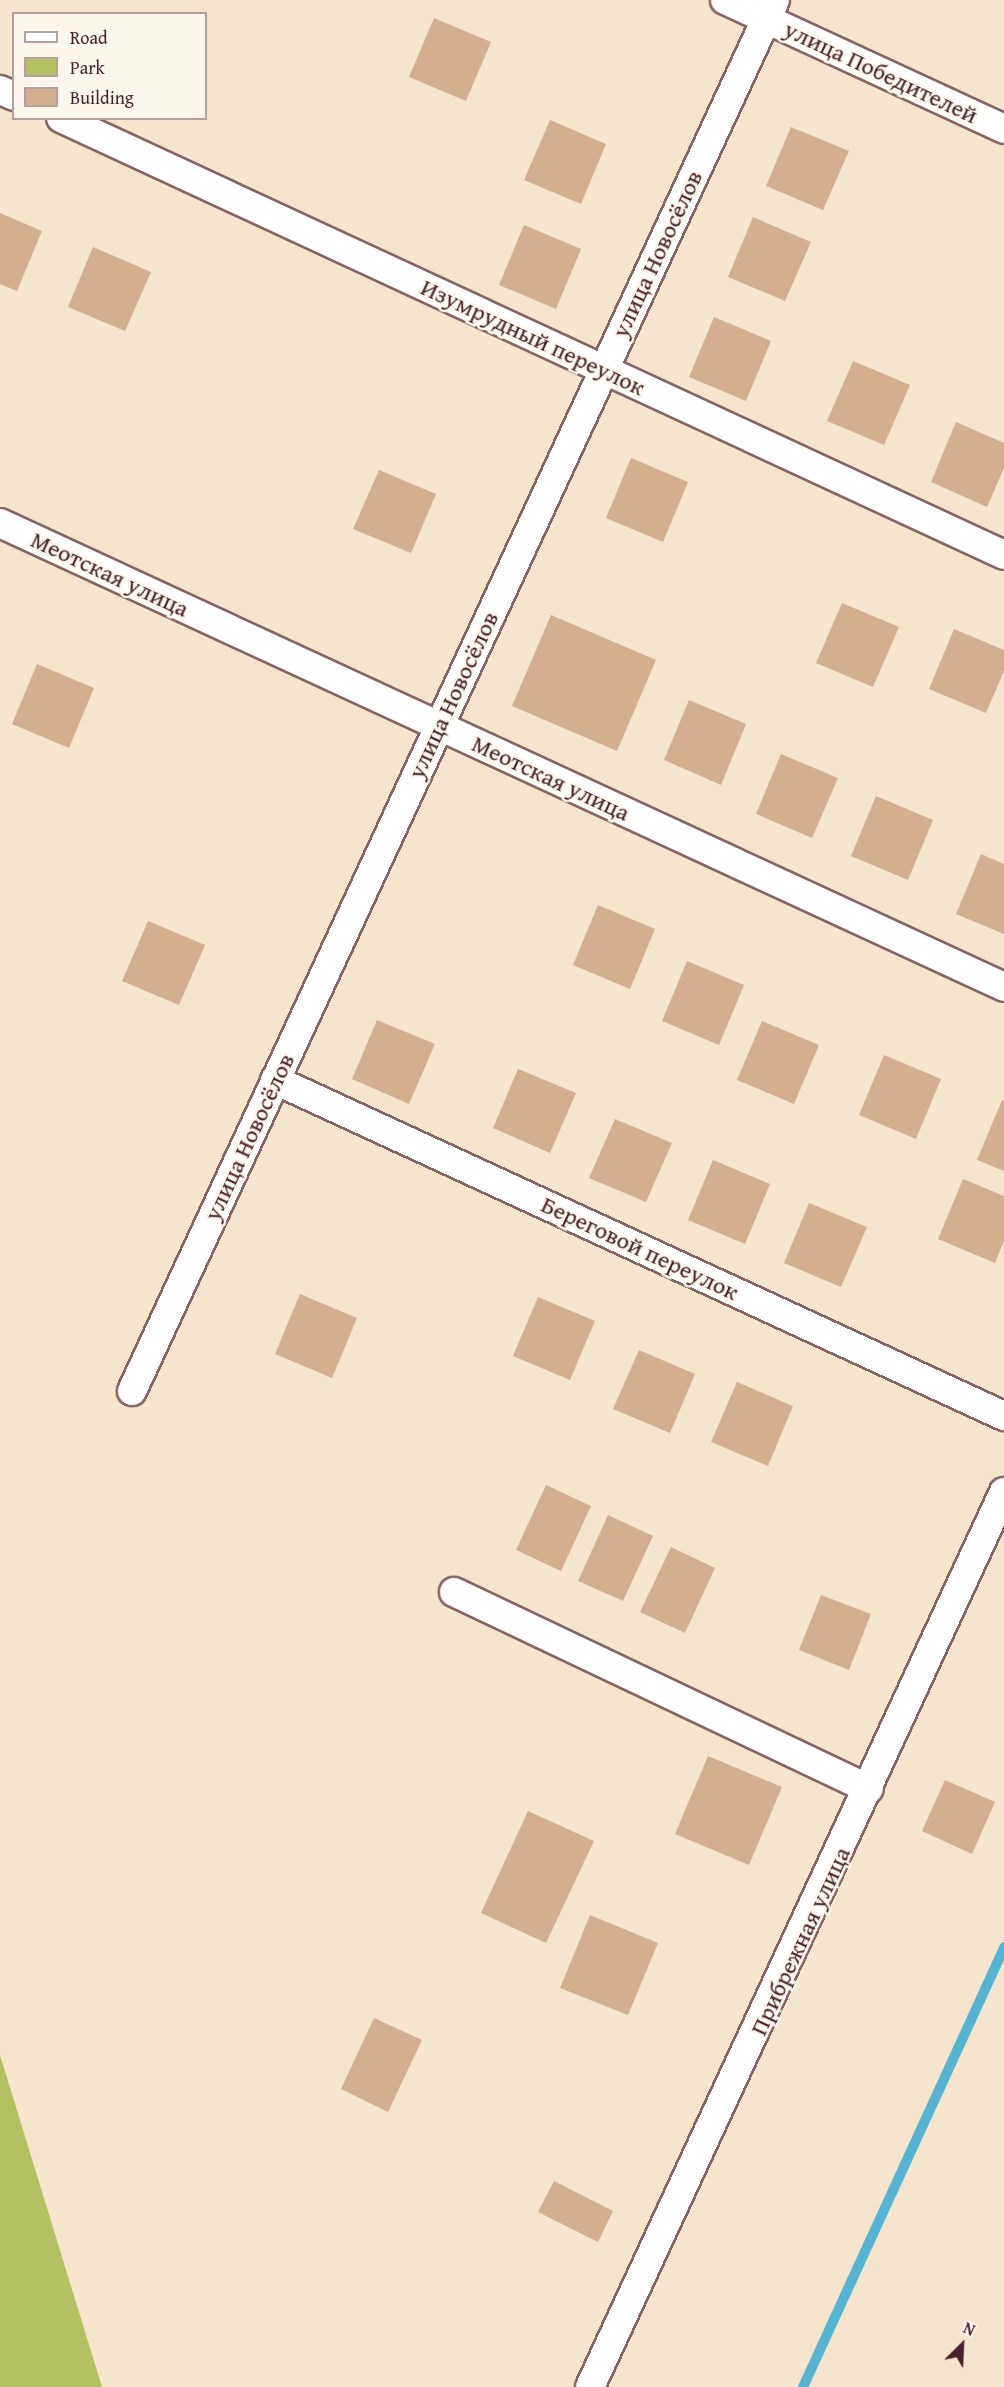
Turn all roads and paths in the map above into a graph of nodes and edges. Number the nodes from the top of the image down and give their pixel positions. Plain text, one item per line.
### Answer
1 (725, 0) edge
2 (770, 10) edge
3 (65, 120) edge
4 (1004, 129) edge
5 (604, 370) junction
6 (0, 523) edge
7 (1004, 555) edge
8 (439, 726) junction
9 (1004, 987) edge
10 (275, 1080) junction
11 (132, 1391) dead end
12 (1004, 1416) edge
13 (1004, 1492) edge
14 (454, 1592) dead end
15 (869, 1790) junction
16 (590, 2387) edge

1 - 2 street, улица Победителей
2 - 4 street, улица Победителей
2 - 5 street, улица Новосёлов
3 - 5 street, Изумрудный переулок
5 - 7 street, Изумрудный переулок
5 - 8 street, улица Новосёлов
6 - 8 street, Меотская улица
8 - 9 street, Меотская улица
8 - 10 street, улица Новосёлов
10 - 11 street, улица Новосёлов
10 - 12 street, Береговой переулок
13 - 15 street, Прибрежная улица
14 - 15 street
15 - 16 street, Прибрежная улица

